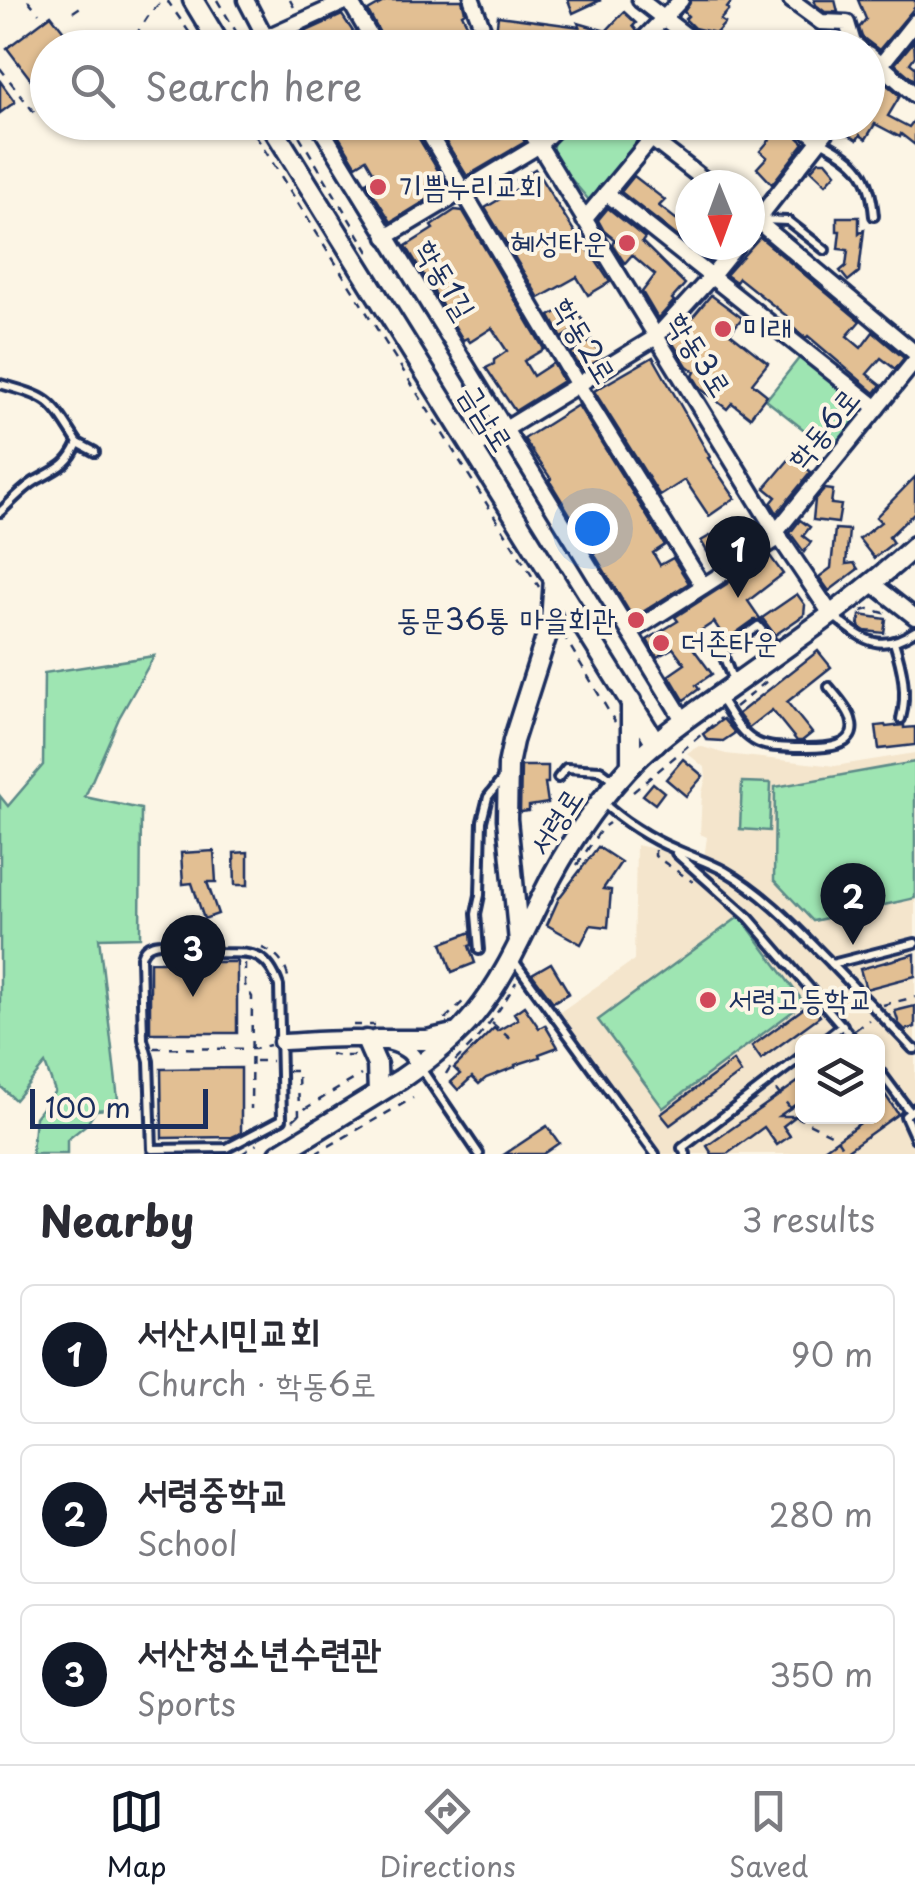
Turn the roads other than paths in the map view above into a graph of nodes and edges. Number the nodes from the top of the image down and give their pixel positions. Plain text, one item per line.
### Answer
1 (193, 0) edge
2 (246, 0) edge
3 (349, 0) edge
4 (472, 0) edge
5 (640, 0) edge
6 (681, 0) edge
7 (791, 0) edge
8 (663, 19) junction
9 (915, 22) edge
10 (211, 30) edge
11 (261, 30) edge
12 (292, 30) edge
13 (366, 30) edge
14 (483, 30) edge
15 (652, 30) edge
16 (678, 30) edge
17 (849, 30) edge
18 (885, 60) edge
19 (885, 69) edge
20 (915, 95) edge
21 (280, 140) edge
22 (327, 140) edge
23 (433, 140) edge
24 (535, 140) edge
25 (544, 140) edge
26 (650, 140) edge
27 (652, 140) edge
28 (820, 140) joint
29 (538, 146) junction
30 (691, 170) edge
31 (462, 190) junction
32 (606, 194) junction
33 (765, 206) edge
34 (874, 216) dead end
35 (584, 220) junction
36 (765, 222) edge
37 (765, 232) edge
38 (386, 237) junction
39 (826, 250) dead end
40 (725, 260) edge
41 (711, 278) junction
42 (656, 337) junction
43 (915, 353) edge
44 (915, 361) edge
45 (0, 384) edge
46 (578, 385) junction
47 (877, 408) junction
48 (504, 430) junction
49 (78, 443) junction
50 (473, 449) junction
51 (95, 452) dead end
52 (0, 512) edge
53 (778, 534) junction
54 (915, 546) edge
55 (547, 582) junction
56 (873, 584) junction
57 (703, 586) junction
58 (754, 617) dead end
59 (915, 617) edge
60 (836, 618) junction
61 (758, 626) junction
62 (915, 631) edge
63 (630, 632) junction
64 (894, 642) junction
65 (782, 659) junction
66 (734, 684) junction
67 (829, 686) dead end
68 (630, 701) junction
69 (724, 704) junction
70 (901, 719) dead end
71 (684, 721) junction
72 (656, 742) junction
73 (630, 766) junction
74 (507, 774) junction
75 (558, 778) dead end
76 (625, 787) junction
77 (602, 801) junction
78 (672, 848) junction
79 (915, 944) edge
80 (479, 950) dead end
81 (515, 950) junction
82 (832, 964) junction
83 (843, 1025) junction
84 (462, 1029) junction
85 (831, 1034) edge
86 (850, 1034) edge
87 (372, 1040) junction
88 (281, 1042) junction
89 (914, 1050) edge
90 (795, 1061) edge
91 (419, 1066) junction
92 (885, 1078) edge
93 (378, 1093) junction
94 (913, 1110) edge
95 (915, 1138) edge
96 (279, 1154) edge
97 (479, 1154) edge
98 (654, 1154) edge
99 (686, 1154) edge

1 - 10 street
2 - 11 street
3 - 12 street
3 - 13 street
4 - 14 street
5 - 8 street
6 - 8 street
7 - 17 street
8 - 15 street
8 - 16 street
9 - 18 street
19 - 20 street
21 - 50 street, 금남로
22 - 38 street, 학동1길
23 - 31 street, 학동2로
24 - 29 street, 학동3로
25 - 29 street
26 - 32 street
27 - 30 street
28 - 33 street
28 - 34 lane
29 - 31 street
29 - 35 street, 학동3로
31 - 38 street
31 - 46 street, 학동2로
32 - 35 street
32 - 41 street
35 - 42 street, 학동3로
36 - 39 lane
37 - 43 street
38 - 48 street, 학동1길
40 - 41 street
41 - 42 street
41 - 47 street
42 - 46 street
42 - 53 street, 학동3로
44 - 47 street, 학동6로
45 - 49 lane
46 - 48 street
46 - 57 street, 학동2로
47 - 53 street, 학동6로
48 - 50 street
48 - 63 street, 학동1길
49 - 51 lane
49 - 52 lane
50 - 55 street, 금남로
53 - 57 street, 학동6로
53 - 60 street, 학동3로
54 - 56 street, 서령로
55 - 68 street, 금남로
55 - 74 street
56 - 59 street
56 - 60 street, 서령로
57 - 63 street, 학동6로
58 - 61 lane
60 - 64 lane
60 - 65 street, 서령로
61 - 65 lane
61 - 66 lane
62 - 64 lane
63 - 71 street, 학동1길
64 - 70 lane
65 - 66 street, 서령로
66 - 69 street, 서령로
67 - 69 lane
68 - 72 street, 금남로
68 - 73 street
69 - 71 street, 서령로
71 - 72 street, 서령로
72 - 73 street, 서령로
73 - 76 street, 서령로
74 - 80 lane
74 - 81 street
75 - 76 lane
76 - 77 street, 서령로
77 - 78 lane
77 - 81 street, 서령로
78 - 82 lane
78 - 83 lane
79 - 82 lane
81 - 84 street, 서령로
81 - 98 lane
82 - 89 lane
83 - 85 lane
83 - 86 lane
84 - 87 street
84 - 91 street, 서령로
87 - 88 street
87 - 91 street
87 - 93 street
88 - 88 lane
90 - 99 lane
91 - 93 street, 서령로
91 - 97 lane
92 - 94 lane
93 - 96 street, 서령로
94 - 95 lane

